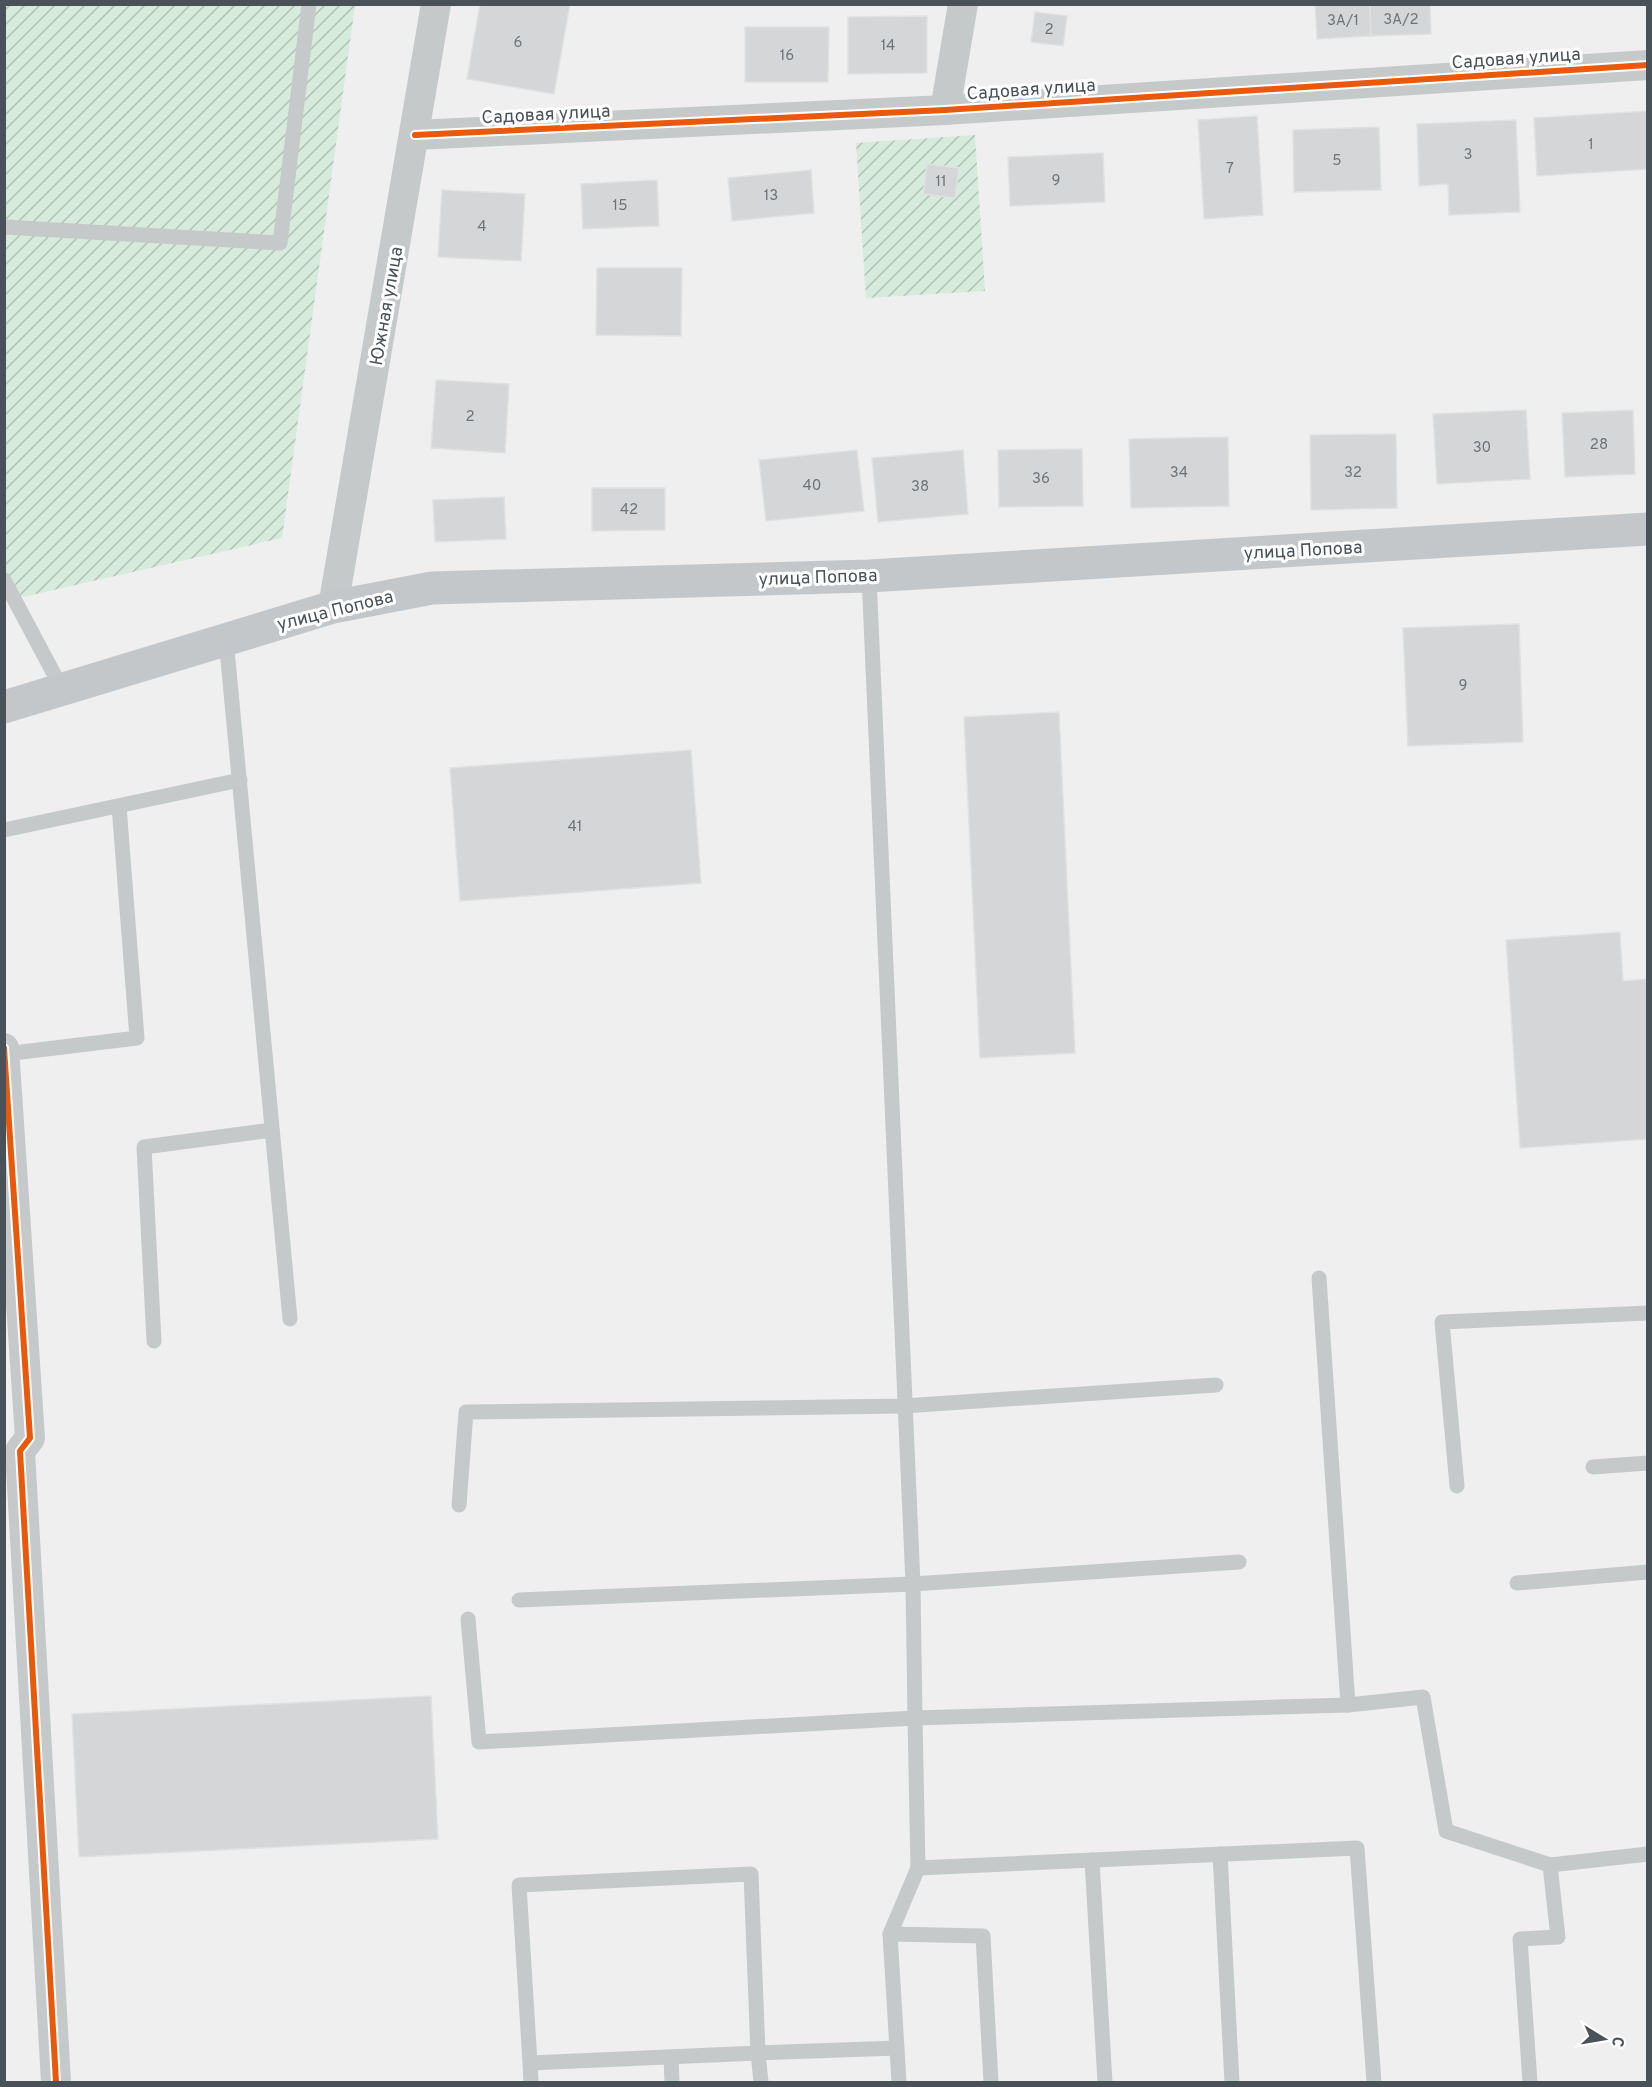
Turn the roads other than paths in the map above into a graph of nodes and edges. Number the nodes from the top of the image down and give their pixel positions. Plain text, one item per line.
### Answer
1 (309, 4) edge
2 (436, 4) edge
3 (963, 4) edge
4 (1647, 65) edge
5 (945, 110) junction
6 (416, 135) junction
7 (4, 227) edge
8 (1647, 529) edge
9 (869, 576) junction
10 (4, 580) edge
11 (333, 607) junction
12 (226, 639) junction
13 (62, 689) junction
14 (4, 707) edge
15 (240, 780) junction
16 (120, 806) junction
17 (4, 830) edge
18 (4, 1048) edge
19 (5, 1054) edge
20 (272, 1130) junction
21 (1319, 1278) dead end
22 (1647, 1313) edge
23 (290, 1318) dead end
24 (154, 1341) dead end
25 (1216, 1385) dead end
26 (904, 1406) junction
27 (1647, 1463) edge
28 (1593, 1467) dead end
29 (1457, 1486) dead end
30 (459, 1505) dead end
31 (1239, 1562) dead end
32 (1647, 1572) edge
33 (1517, 1583) dead end
34 (913, 1584) junction
35 (519, 1600) dead end
36 (468, 1619) dead end
37 (1348, 1705) junction
38 (915, 1718) junction
39 (1220, 1854) junction
40 (1647, 1854) edge
41 (1092, 1860) junction
42 (1550, 1865) junction
43 (918, 1868) junction
44 (890, 1934) junction
45 (897, 2048) junction
46 (758, 2053) junction
47 (670, 2058) junction
48 (530, 2063) junction
49 (56, 2082) edge
50 (531, 2082) edge
51 (672, 2082) edge
52 (761, 2082) edge
53 (899, 2082) edge
54 (991, 2082) edge
55 (1105, 2082) edge
56 (1232, 2082) edge
57 (1374, 2082) edge
58 (1530, 2082) edge

1 - 7 lane
2 - 6 street, Южная улица
3 - 5 street
4 - 5 street, Садовая улица
5 - 6 street, Садовая улица
6 - 11 street, Южная улица
8 - 9 main road, улица Попова
9 - 11 main road, улица Попова
9 - 26 lane
10 - 13 lane
11 - 12 main road, улица Попова
12 - 13 main road, улица Попова
12 - 15 lane
13 - 14 main road, улица Попова
15 - 16 lane
15 - 20 lane
16 - 17 lane
16 - 19 lane
18 - 19 street
19 - 49 street
20 - 23 lane
20 - 24 lane
21 - 37 lane
22 - 29 lane
25 - 26 lane
26 - 30 lane
26 - 34 lane
27 - 28 lane
31 - 34 lane
32 - 33 lane
34 - 35 lane
34 - 38 lane
36 - 38 lane
37 - 38 lane
37 - 42 lane
38 - 43 lane
39 - 41 lane
39 - 56 lane
39 - 57 lane
40 - 42 lane
41 - 43 lane
41 - 55 lane
42 - 58 lane
43 - 44 lane
44 - 45 lane
44 - 54 lane
45 - 46 lane
45 - 53 lane
46 - 47 lane
46 - 48 lane
46 - 52 lane
47 - 48 lane
47 - 51 lane
48 - 50 lane

